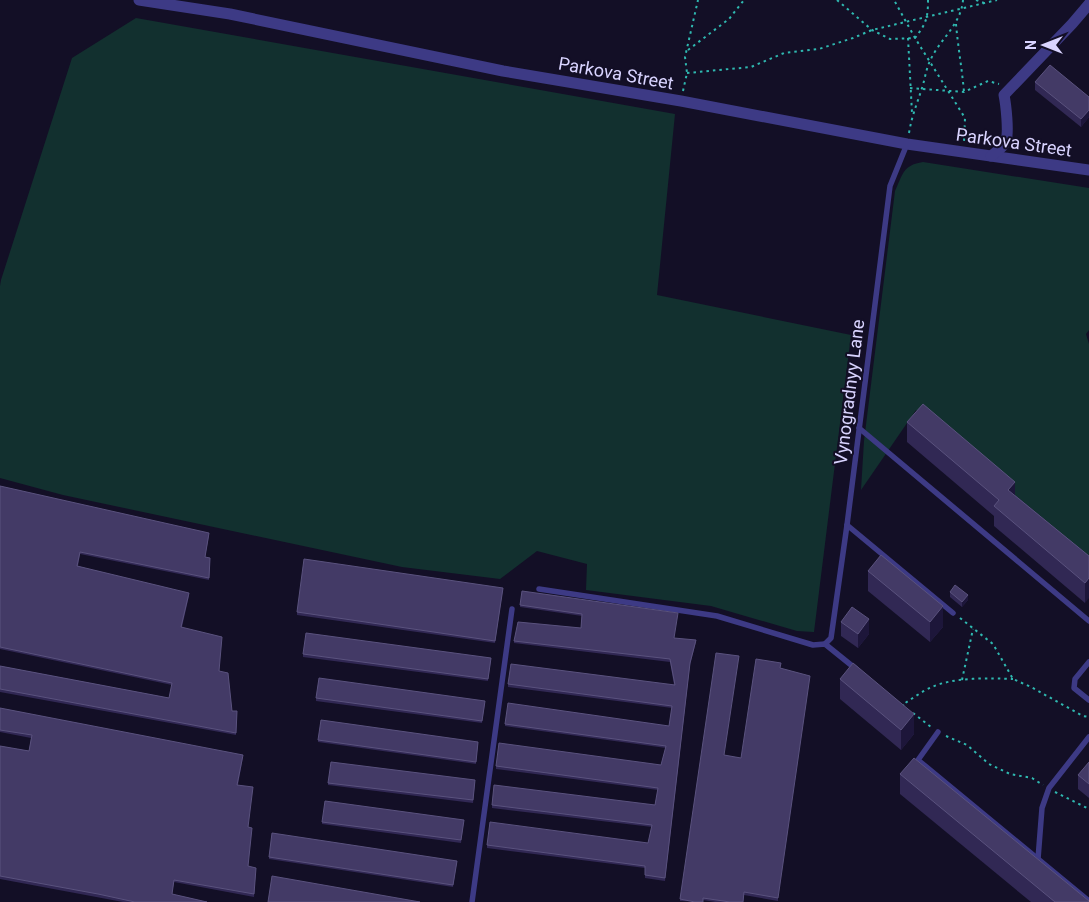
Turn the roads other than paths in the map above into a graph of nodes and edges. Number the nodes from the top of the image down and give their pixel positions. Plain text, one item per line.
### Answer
1 (139, 0) edge
2 (1089, 4) edge
3 (907, 144) junction
4 (991, 156) junction
5 (1089, 170) edge
6 (859, 428) junction
7 (847, 525) junction
8 (539, 588) dead end
9 (512, 609) dead end
10 (953, 612) road end
11 (1089, 621) edge
12 (825, 644) junction
13 (1089, 662) edge
14 (864, 674) edge
15 (1089, 700) edge
16 (938, 732) road end
17 (1089, 737) edge
18 (1038, 859) junction
19 (1089, 900) edge
20 (472, 902) edge

1 - 3 street, Parkova Street
2 - 4 street
3 - 4 street, Parkova Street
3 - 6 lane, Vynogradnyy Lane
4 - 5 street, Parkova Street
6 - 7 lane, Vynogradnyy Lane
6 - 11 lane
7 - 10 lane
7 - 12 lane, Vynogradnyy Lane
8 - 12 lane
9 - 20 lane
12 - 14 lane
13 - 15 lane
16 - 18 lane
17 - 18 lane
18 - 19 lane

